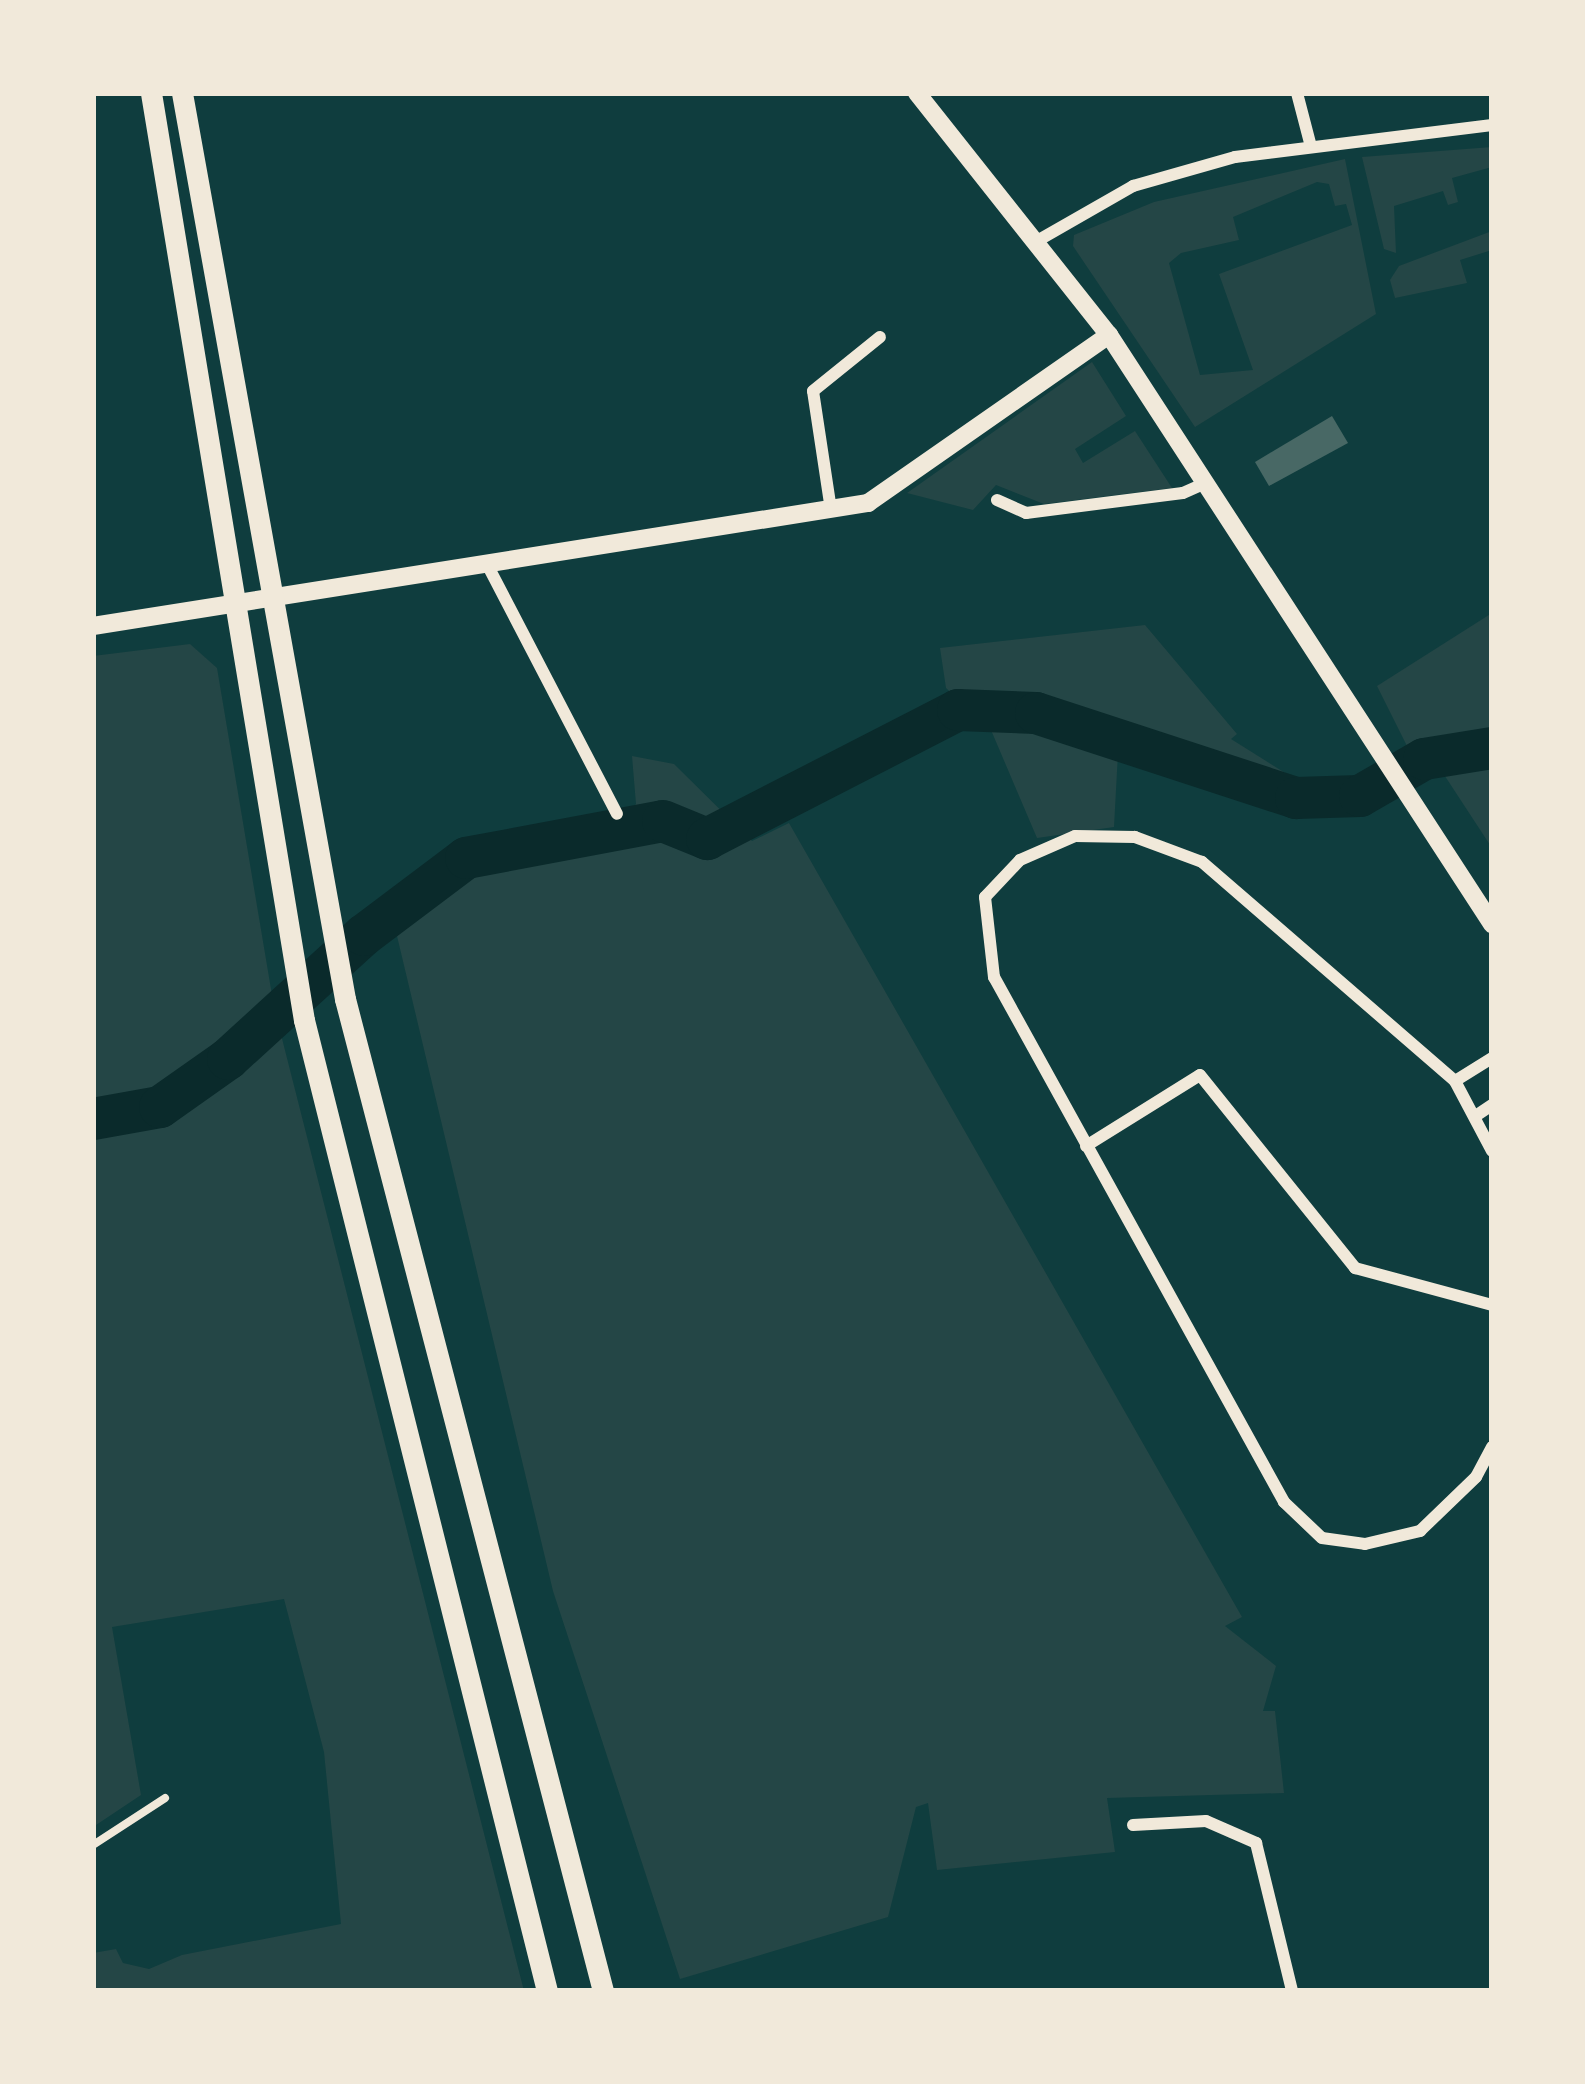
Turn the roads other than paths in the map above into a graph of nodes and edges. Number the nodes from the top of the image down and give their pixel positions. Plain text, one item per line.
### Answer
1 (151, 93) edge
2 (182, 93) edge
3 (917, 93) edge
4 (1297, 93) edge
5 (1492, 125) edge
6 (1310, 143) junction
7 (1037, 241) junction
8 (1109, 335) junction
9 (880, 337) dead end
10 (1205, 483) junction
11 (997, 500) dead end
12 (831, 510) junction
13 (489, 568) junction
14 (268, 603) junction
15 (237, 607) junction
16 (93, 626) edge
17 (617, 814) dead end
18 (1492, 924) edge
19 (1492, 1058) edge
20 (1455, 1081) junction
21 (1492, 1105) edge
22 (1477, 1115) junction
23 (1086, 1146) junction
24 (1492, 1151) edge
25 (1492, 1305) edge
26 (1492, 1447) edge
27 (165, 1798) dead end
28 (1132, 1825) dead end
29 (93, 1845) edge
30 (547, 1991) edge
31 (603, 1991) edge
32 (1292, 1991) edge

1 - 15 main road
2 - 14 main road
3 - 7 street
4 - 6 street
5 - 6 street
6 - 7 street
7 - 8 street
8 - 10 street
8 - 12 street
9 - 12 street
10 - 11 street
10 - 18 street
12 - 13 street
13 - 14 street
13 - 17 street
14 - 15 street
14 - 31 main road
15 - 16 street
15 - 30 main road
19 - 20 street
20 - 22 street
20 - 23 street
21 - 22 street
22 - 24 street
23 - 25 street
23 - 26 street
27 - 29 lane
28 - 32 street

